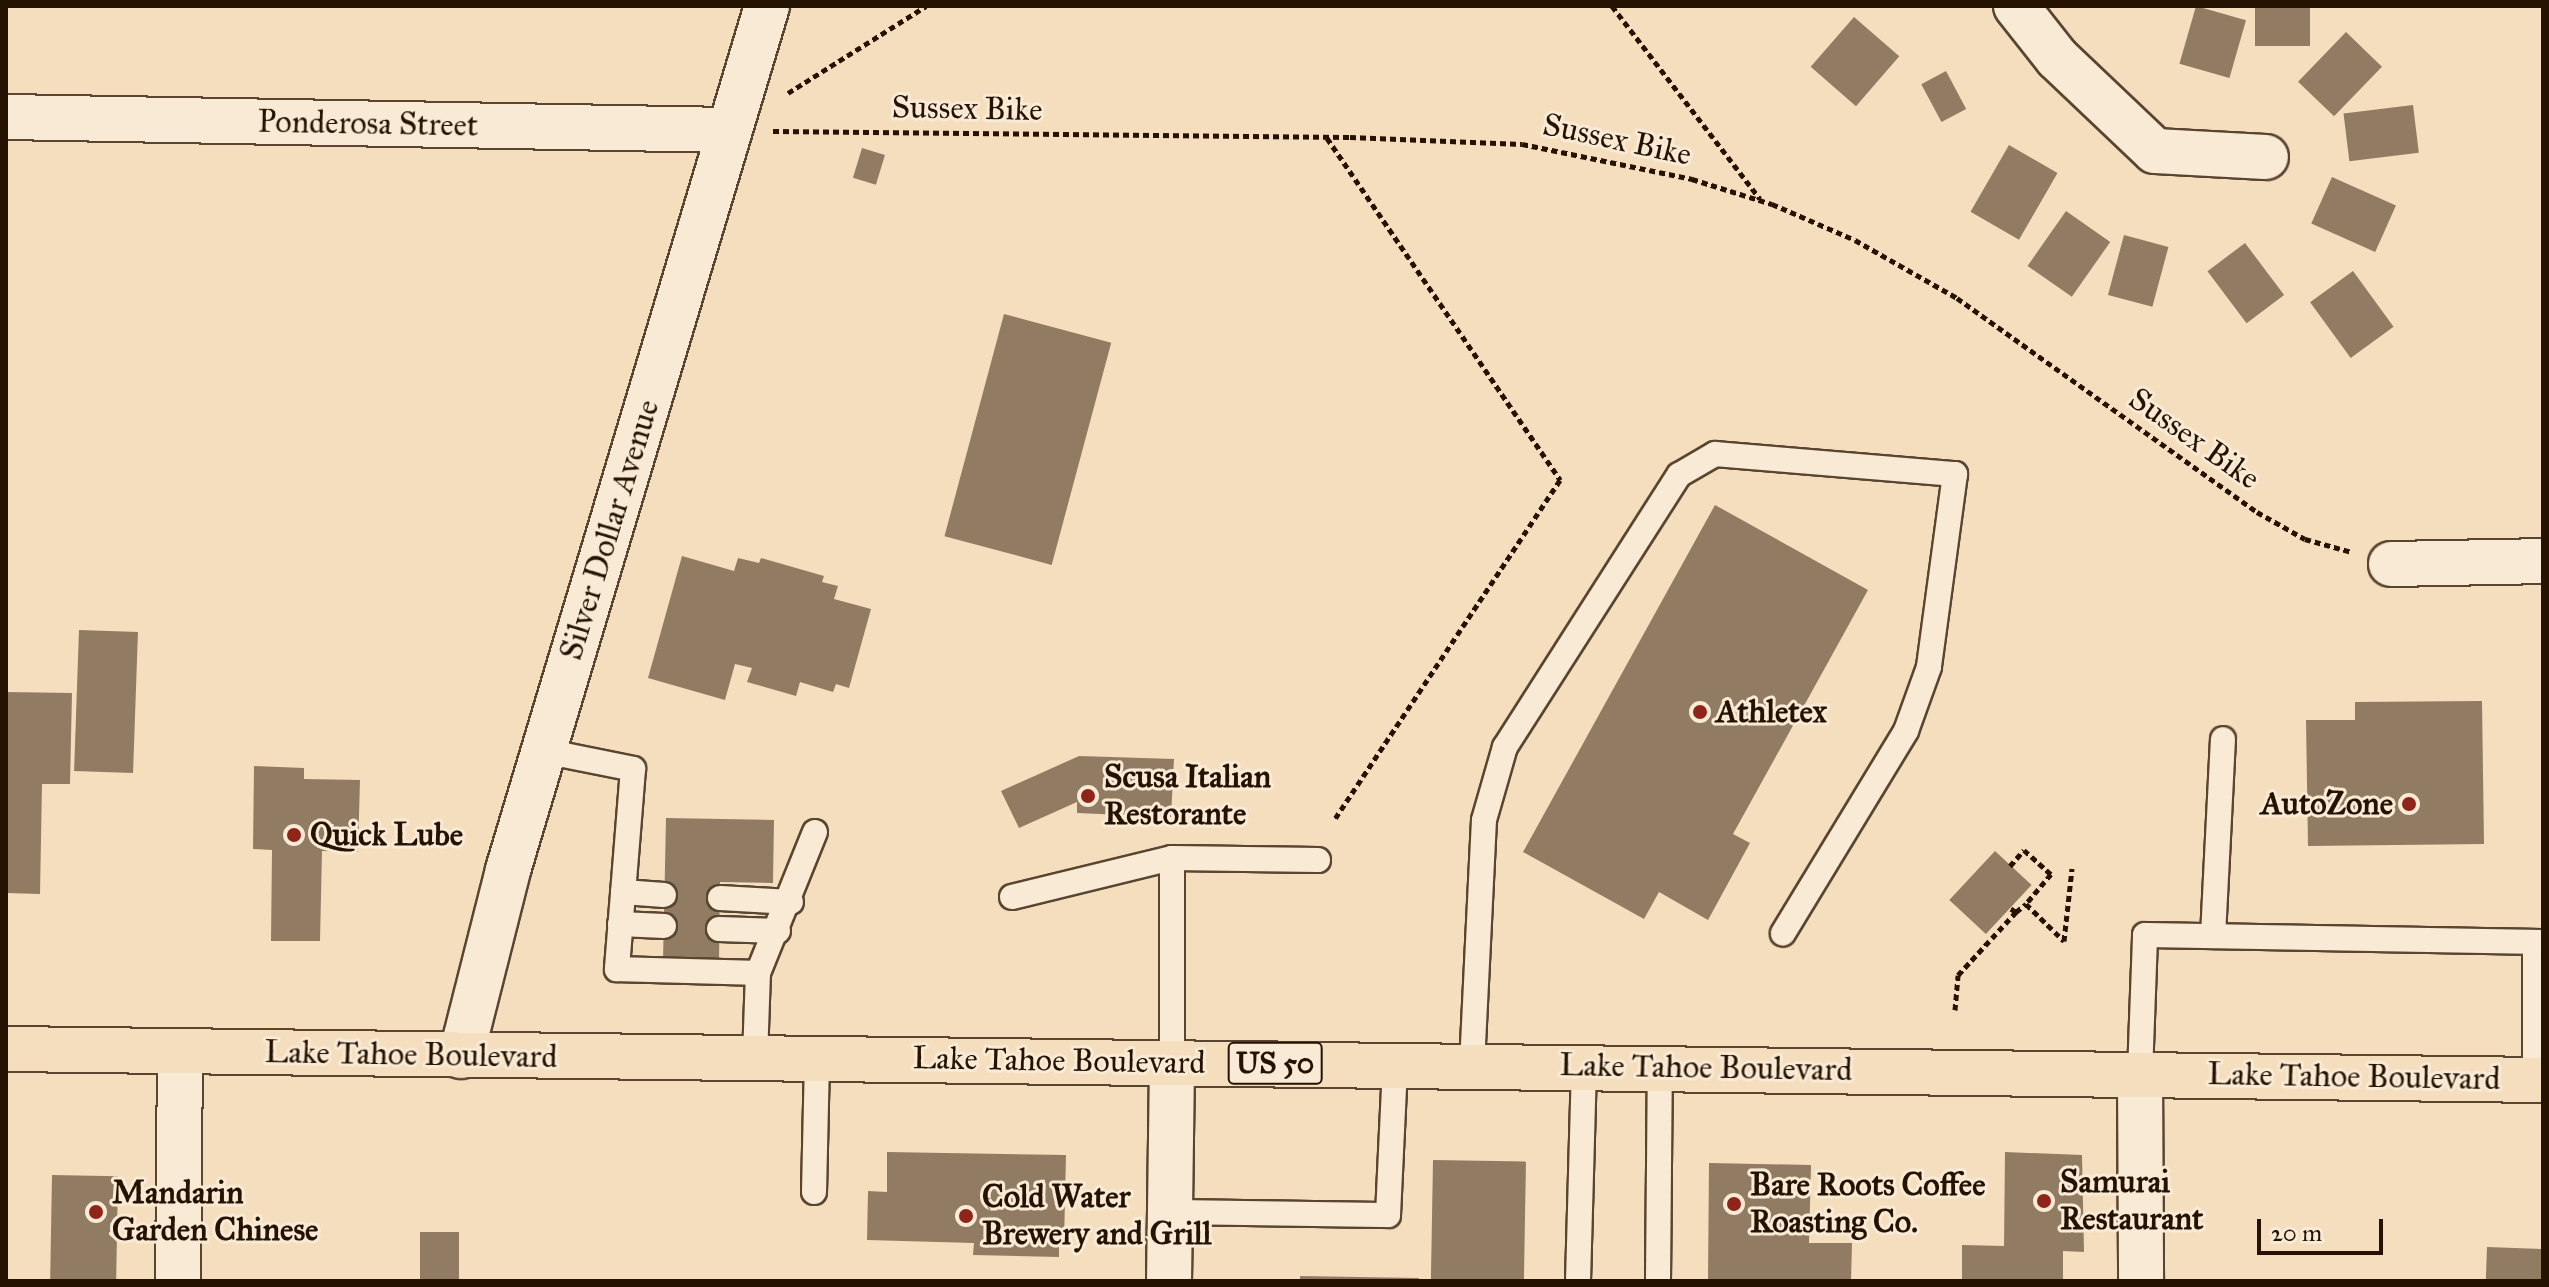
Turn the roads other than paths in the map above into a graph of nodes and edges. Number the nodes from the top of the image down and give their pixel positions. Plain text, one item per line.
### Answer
1 (767, 6) edge
2 (2016, 6) edge
3 (6, 117) edge
4 (729, 130) junction
5 (2266, 157) dead end
6 (2543, 561) edge
7 (2391, 564) road end
8 (2223, 739) dead end
9 (544, 751) junction
10 (815, 832) dead end
11 (1172, 858) junction
12 (1318, 860) dead end
13 (623, 892) junction
14 (664, 895) dead end
15 (1012, 897) dead end
16 (720, 898) dead end
17 (791, 902) junction
18 (620, 924) junction
19 (664, 926) dead end
20 (719, 929) dead end
21 (778, 931) junction
22 (1783, 933) dead end
23 (2213, 936) junction
24 (2539, 942) edge
25 (758, 973) junction
26 (6, 1049) edge
27 (180, 1051) junction
28 (461, 1056) junction
29 (755, 1058) junction
30 (817, 1059) junction
31 (1172, 1062) junction
32 (1395, 1065) junction
33 (1472, 1065) junction
34 (1584, 1067) junction
35 (1660, 1068) junction
36 (2140, 1074) junction
37 (2539, 1080) edge
38 (814, 1192) dead end
39 (1170, 1212) junction
40 (178, 1281) edge
41 (1169, 1281) edge
42 (1578, 1281) edge
43 (1658, 1281) edge
44 (2141, 1281) edge

1 - 4 street, Silver Dollar Avenue
2 - 5 street
3 - 4 street, Ponderosa Street
4 - 9 street, Silver Dollar Avenue
6 - 7 street
8 - 23 lane
9 - 13 lane
9 - 28 street, Silver Dollar Avenue
10 - 17 lane
11 - 12 lane
11 - 15 lane
11 - 31 lane
13 - 14 lane
13 - 18 lane
16 - 17 lane
17 - 21 lane
18 - 19 lane
18 - 25 lane
20 - 21 lane
21 - 25 lane
22 - 33 lane
23 - 24 lane
23 - 36 lane
24 - 37 lane
25 - 29 lane
26 - 27 highway, Lake Tahoe Boulevard / US 50
27 - 28 highway, Lake Tahoe Boulevard / US 50
27 - 40 street
28 - 29 highway, Lake Tahoe Boulevard / US 50
29 - 30 highway, Lake Tahoe Boulevard / US 50
30 - 31 highway, Lake Tahoe Boulevard / US 50
30 - 38 lane
31 - 32 highway, Lake Tahoe Boulevard / US 50
31 - 39 street
32 - 33 highway, Lake Tahoe Boulevard / US 50
32 - 39 lane
33 - 34 highway, Lake Tahoe Boulevard / US 50
34 - 35 highway, Lake Tahoe Boulevard / US 50
34 - 42 lane
35 - 36 highway, Lake Tahoe Boulevard / US 50
35 - 43 lane
36 - 37 highway, Lake Tahoe Boulevard / US 50
36 - 44 street
39 - 41 street

